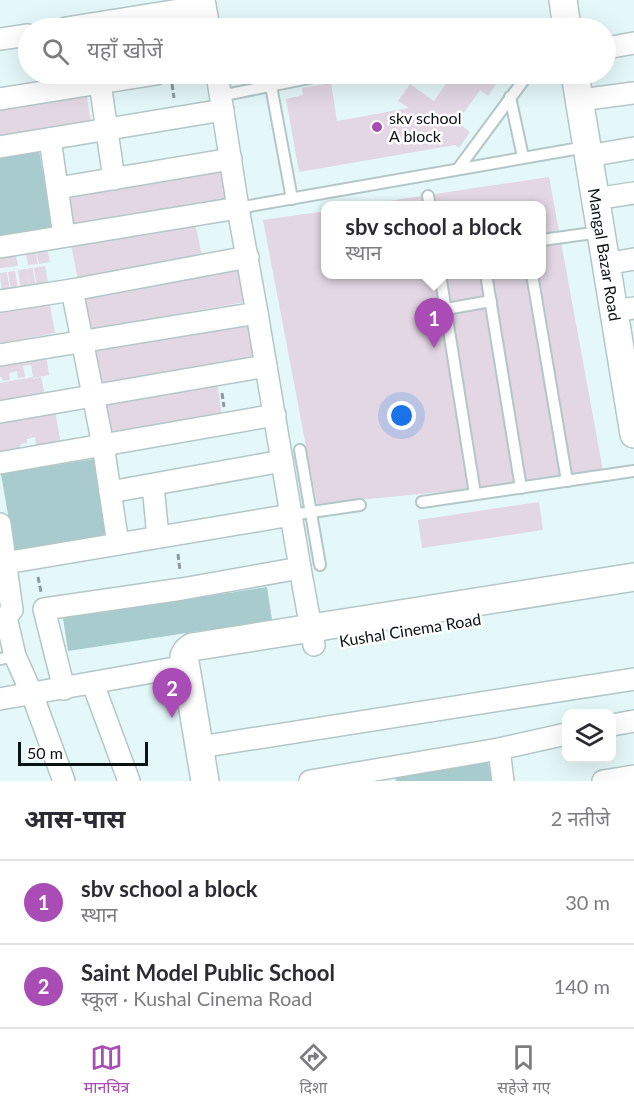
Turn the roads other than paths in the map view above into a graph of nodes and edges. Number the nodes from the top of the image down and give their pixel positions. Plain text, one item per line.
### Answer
1 (205, 3) edge
2 (122, 18) edge
3 (207, 18) edge
4 (18, 36) edge
5 (0, 39) edge
6 (634, 44) edge
7 (616, 47) edge
8 (94, 84) edge
9 (100, 84) edge
10 (219, 84) edge
11 (281, 84) edge
12 (521, 84) edge
13 (577, 84) edge
14 (271, 86) junction
15 (634, 93) edge
16 (510, 97) junction
17 (0, 99) edge
18 (580, 100) junction
19 (222, 103) junction
20 (107, 129) junction
21 (50, 139) junction
22 (0, 147) edge
23 (634, 148) edge
24 (587, 152) junction
25 (523, 157) junction
26 (231, 159) junction
27 (458, 169) junction
28 (114, 179) junction
29 (58, 188) junction
30 (634, 193) edge
31 (292, 199) junction
32 (595, 200) junction
33 (238, 208) junction
34 (600, 232) junction
35 (64, 236) junction
36 (546, 239) edge
37 (0, 247) edge
38 (248, 257) junction
39 (634, 259) edge
40 (605, 264) junction
41 (441, 279) edge
42 (487, 279) edge
43 (533, 279) edge
44 (72, 290) junction
45 (490, 301) junction
46 (0, 302) edge
47 (446, 309) junction
48 (624, 309) edge
49 (257, 313) junction
50 (81, 342) junction
51 (0, 355) edge
52 (628, 361) edge
53 (266, 366) junction
54 (94, 395) junction
55 (0, 411) edge
56 (275, 415) junction
57 (633, 420) edge
58 (104, 445) junction
59 (291, 456) junction
60 (0, 463) edge
61 (634, 471) edge
62 (567, 481) junction
63 (153, 485) junction
64 (521, 488) junction
65 (110, 492) junction
66 (475, 494) junction
67 (422, 502) dead end
68 (360, 505) dead end
69 (301, 513) junction
70 (0, 524) edge
71 (167, 536) junction
72 (118, 544) junction
73 (2, 563) edge
74 (310, 566) junction
75 (634, 576) edge
76 (634, 594) edge
77 (3, 618) edge
78 (312, 637) junction
79 (8, 658) edge
80 (186, 659) junction
81 (634, 679) edge
82 (93, 684) junction
83 (63, 689) junction
84 (32, 694) junction
85 (0, 699) edge
86 (634, 721) edge
87 (616, 723) edge
88 (562, 735) edge
89 (200, 747) junction
90 (499, 749) junction
91 (385, 775) edge
92 (634, 776) edge
93 (64, 781) edge
94 (129, 781) edge
95 (205, 781) edge
96 (310, 781) edge
97 (503, 781) edge
98 (603, 781) edge

1 - 2 street
1 - 3 street
4 - 5 street
6 - 7 street
8 - 17 street
9 - 20 street
10 - 19 street
11 - 14 lane
12 - 16 lane
13 - 18 street, Mangal Bazar Road
14 - 19 lane
14 - 31 lane
15 - 18 street
16 - 25 lane
16 - 27 lane
18 - 24 street, Mangal Bazar Road
19 - 20 street
19 - 26 street
20 - 21 street
20 - 28 street
21 - 22 street
21 - 29 street
23 - 24 street
24 - 25 lane
24 - 32 street, Mangal Bazar Road
25 - 27 lane
26 - 28 street
26 - 33 street
27 - 31 lane
28 - 29 street
29 - 35 street
30 - 32 street
31 - 33 lane
32 - 34 street, Mangal Bazar Road
33 - 35 street
33 - 38 street
34 - 36 lane
34 - 40 street, Mangal Bazar Road
35 - 37 street
38 - 44 street
38 - 49 street
39 - 40 street
40 - 48 street, Mangal Bazar Road
41 - 47 lane
42 - 45 lane
43 - 62 lane
44 - 46 street
44 - 50 street
45 - 47 lane
45 - 64 lane
47 - 66 lane
48 - 52 street, Mangal Bazar Road
49 - 50 street
49 - 53 street
50 - 51 street
50 - 54 street
52 - 57 street, Mangal Bazar Road
53 - 54 street
53 - 56 street
54 - 55 street
54 - 58 street
56 - 58 street
56 - 59 street
58 - 60 street
58 - 65 street
59 - 63 street
59 - 69 street
61 - 62 lane
62 - 64 lane
63 - 65 street
63 - 71 street
64 - 66 lane
65 - 72 street
66 - 67 lane
68 - 69 lane
69 - 71 street
69 - 74 street
70 - 73 street
71 - 72 street
72 - 73 street
73 - 77 street
74 - 78 street
74 - 83 street
75 - 78 street, Kushal Cinema Road
76 - 78 street, Kushal Cinema Road
77 - 79 street
78 - 80 street, Kushal Cinema Road
79 - 84 street
80 - 82 street
80 - 89 street
81 - 89 street
82 - 83 street
82 - 94 street
83 - 84 street
84 - 85 street
84 - 93 street
86 - 87 street
88 - 90 street
89 - 95 street
90 - 91 street
90 - 97 street
91 - 96 street
92 - 98 street

